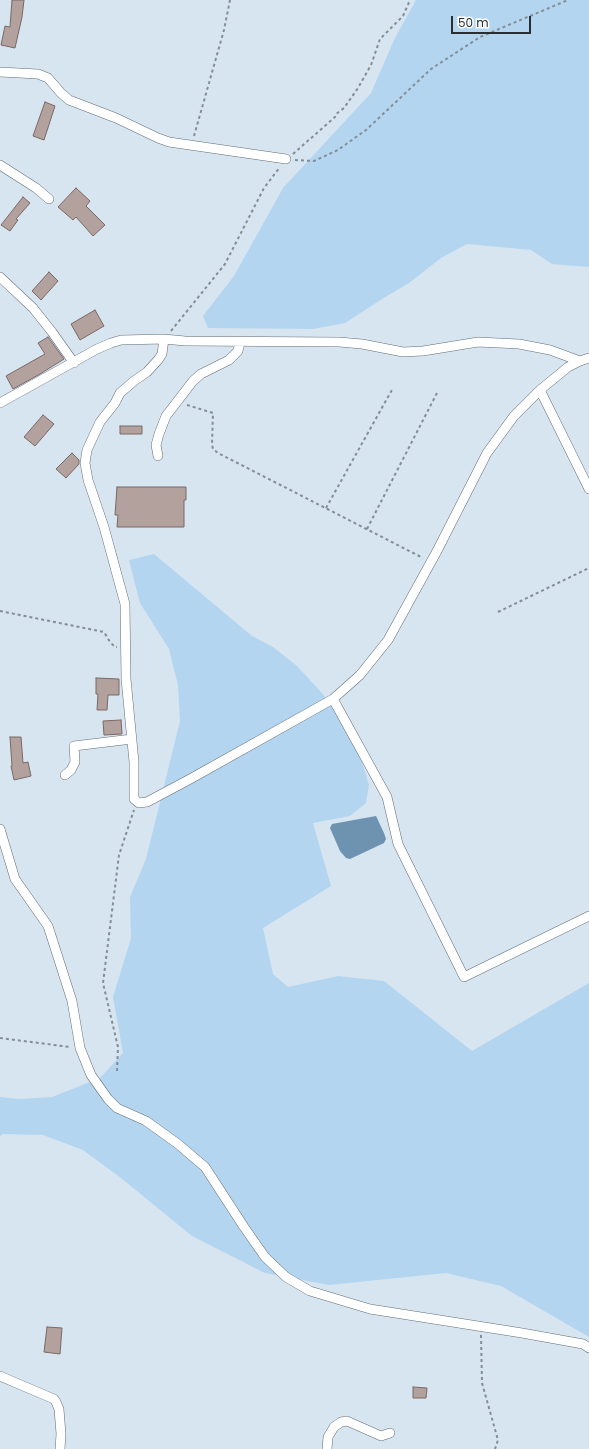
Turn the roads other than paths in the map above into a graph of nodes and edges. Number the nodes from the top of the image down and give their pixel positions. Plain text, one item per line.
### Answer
1 (0, 72) edge
2 (286, 159) road end
3 (0, 164) edge
4 (49, 199) dead end
5 (0, 277) edge
6 (164, 339) junction
7 (240, 342) junction
8 (585, 359) edge
9 (74, 363) junction
10 (540, 390) junction
11 (0, 403) edge
12 (158, 456) dead end
13 (589, 489) edge
14 (333, 699) junction
15 (132, 739) junction
16 (65, 775) dead end
17 (0, 829) edge
18 (589, 916) edge
19 (589, 1348) edge
20 (0, 1376) edge
21 (390, 1433) dead end
22 (60, 1449) edge
23 (327, 1449) edge

1 - 2 street
3 - 4 street
5 - 9 street
6 - 7 street
6 - 9 street
6 - 15 street
7 - 8 street
7 - 12 street
8 - 10 street
9 - 11 street
10 - 13 street
10 - 14 street
14 - 15 street
14 - 18 street
15 - 16 street
17 - 19 street
20 - 22 street
21 - 23 street

